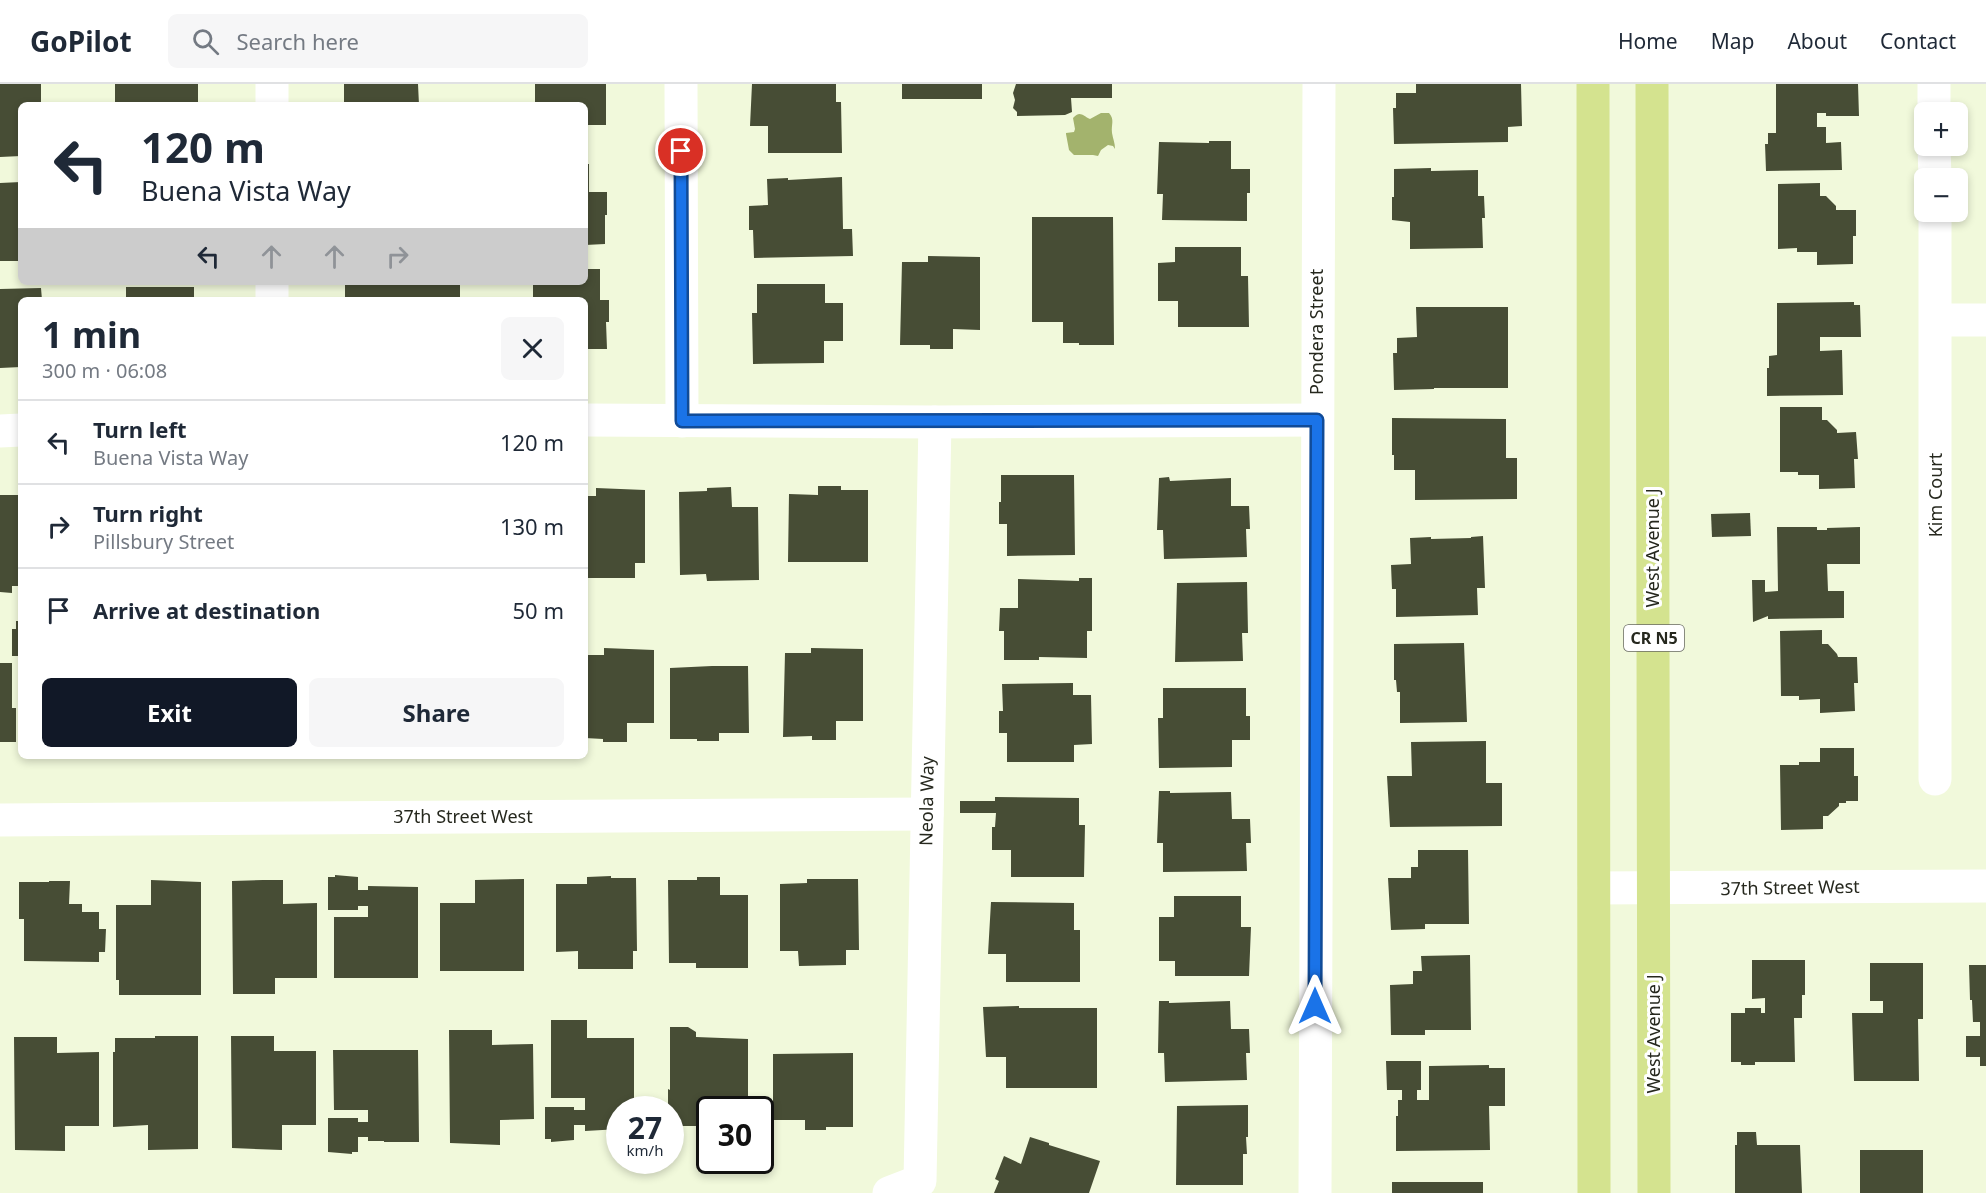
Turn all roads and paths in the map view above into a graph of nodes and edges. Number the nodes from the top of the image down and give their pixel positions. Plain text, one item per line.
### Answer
1 (272, 84) edge
2 (681, 84) edge
3 (1319, 84) edge
4 (1593, 84) edge
5 (1652, 84) edge
6 (1934, 84) edge
7 (272, 102) edge
8 (1934, 102) edge
9 (1935, 222) edge
10 (1936, 320) junction
11 (1986, 320) edge
12 (588, 420) edge
13 (1317, 420) junction
14 (682, 421) junction
15 (934, 422) junction
16 (18, 430) edge
17 (0, 431) edge
18 (1935, 779) dead end
19 (927, 814) junction
20 (0, 820) edge
21 (1986, 886) edge
22 (1594, 888) junction
23 (1654, 888) junction
24 (889, 1193) edge
25 (1315, 1193) edge
26 (1594, 1193) edge
27 (1654, 1193) edge

1 - 7 street
2 - 14 street
3 - 13 street, Pondera Street
4 - 22 main road
5 - 23 main road, West Avenue J / CR N5
6 - 8 street
9 - 10 street, Kim Court
10 - 11 street
10 - 18 street, Kim Court
12 - 14 street
13 - 15 street
13 - 25 street, Pondera Street
14 - 15 street
15 - 19 street, Neola Way
16 - 17 street
19 - 20 street, 37th Street West
19 - 24 street, Neola Way
21 - 23 street, 37th Street West
22 - 23 street, 37th Street West
22 - 26 main road
23 - 27 main road, West Avenue J / CR N5

